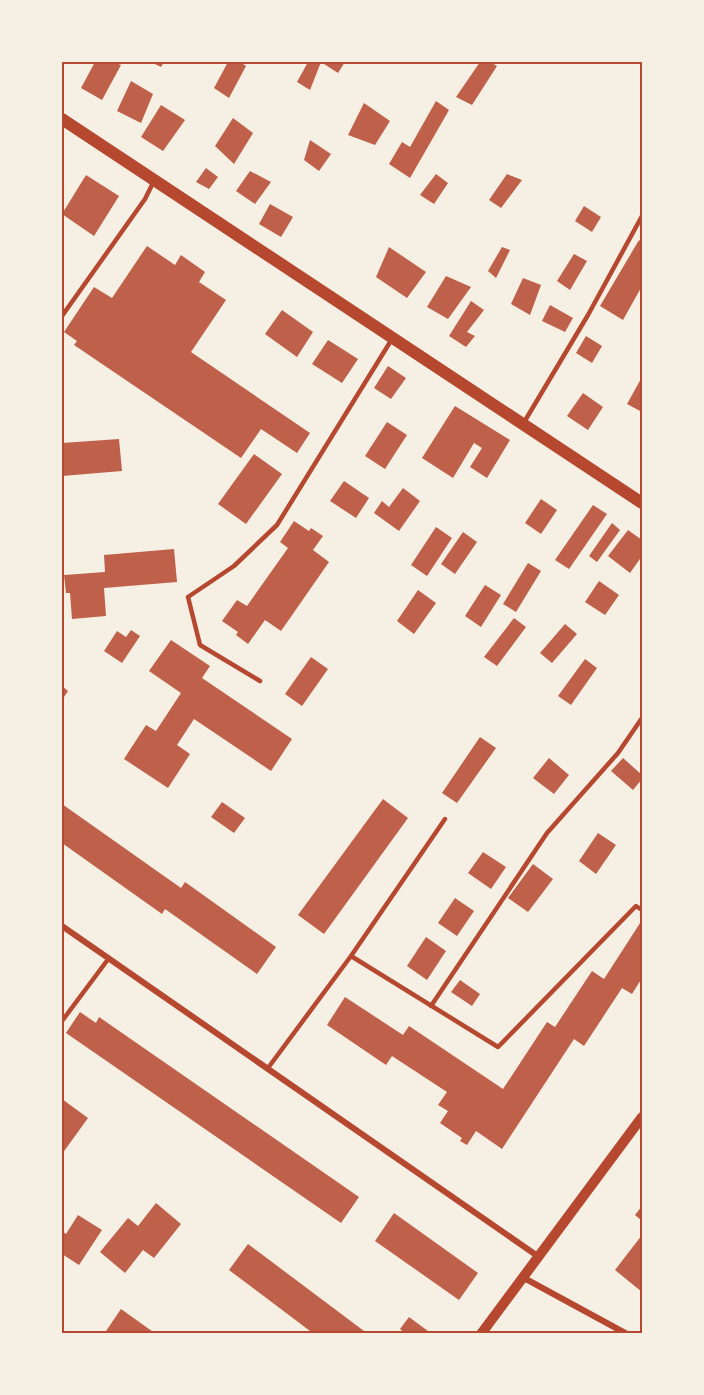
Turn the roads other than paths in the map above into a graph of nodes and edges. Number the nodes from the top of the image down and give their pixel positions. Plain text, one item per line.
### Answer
1 (62, 119) edge
2 (154, 180) junction
3 (642, 216) edge
4 (62, 316) edge
5 (392, 338) junction
6 (523, 425) junction
7 (642, 503) edge
8 (260, 681) dead end
9 (642, 718) edge
10 (445, 819) dead end
11 (642, 910) edge
12 (62, 926) edge
13 (351, 956) junction
14 (109, 958) junction
15 (431, 1006) junction
16 (62, 1022) edge
17 (268, 1068) junction
18 (642, 1117) edge
19 (539, 1257) junction
20 (524, 1278) junction
21 (481, 1334) edge
22 (627, 1334) edge

1 - 2 main road
2 - 4 lane
2 - 5 main road
3 - 6 lane
5 - 6 main road
5 - 8 lane
6 - 7 main road
9 - 15 lane
10 - 13 lane
11 - 15 lane
12 - 14 street
13 - 15 lane
13 - 17 lane
14 - 16 lane
14 - 17 street
17 - 19 street
18 - 19 street
19 - 20 street
20 - 21 street
20 - 22 street

